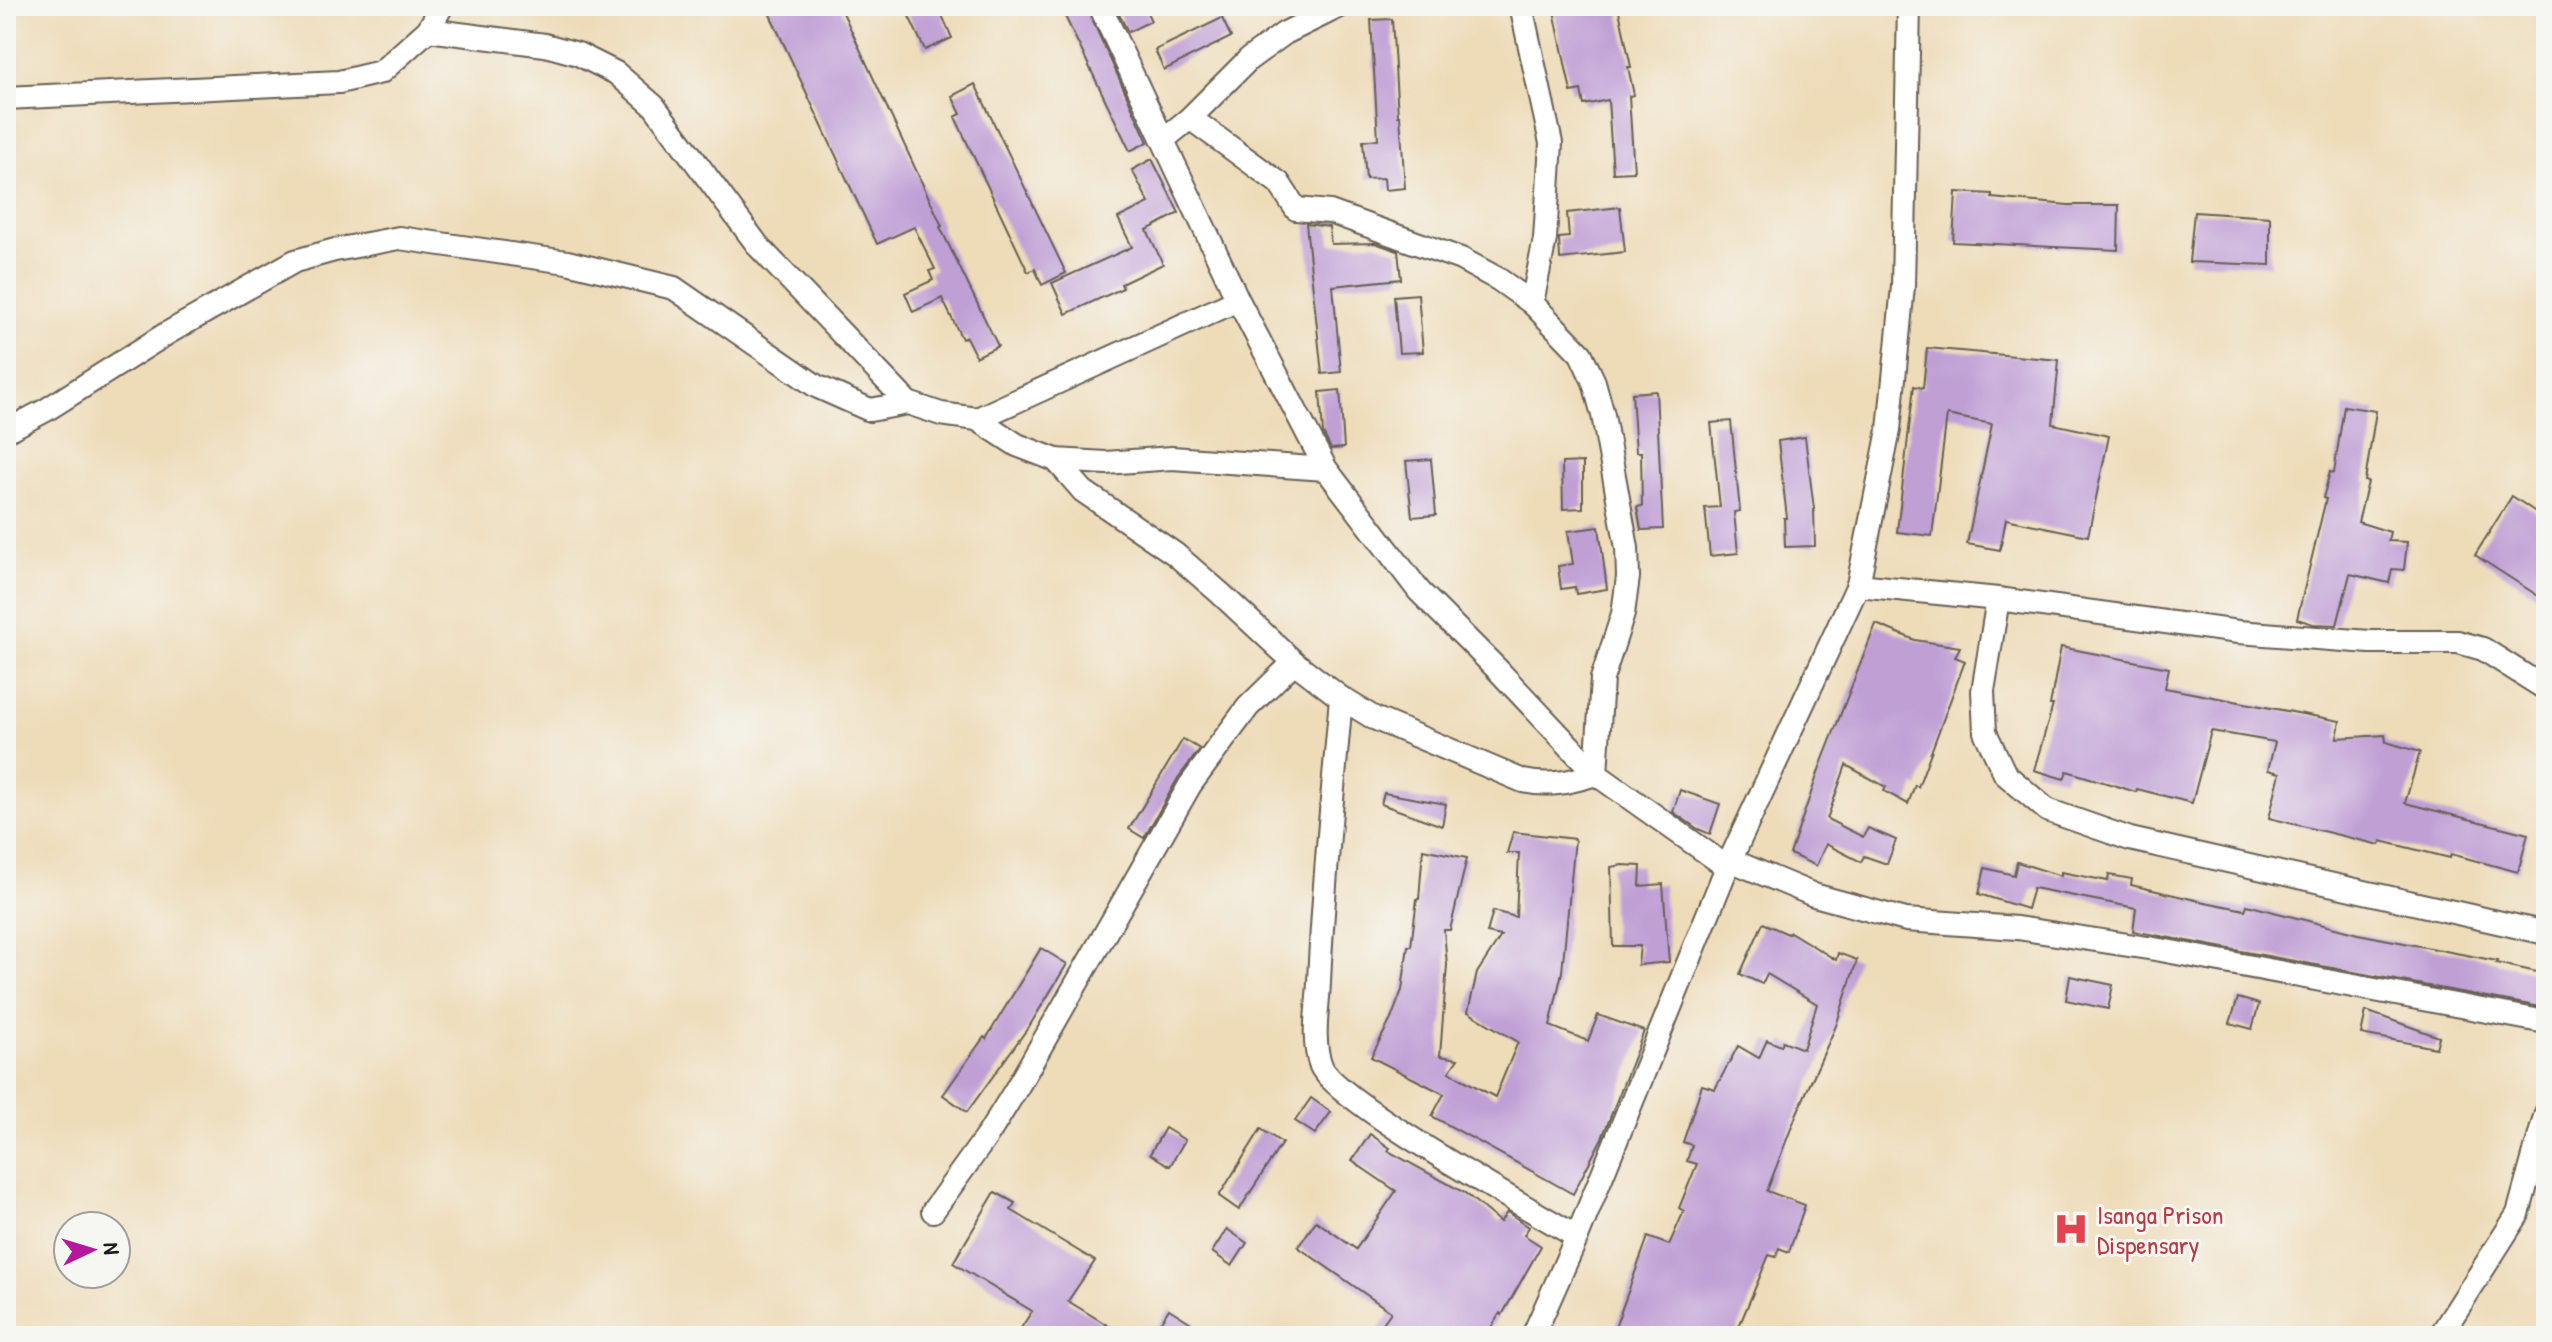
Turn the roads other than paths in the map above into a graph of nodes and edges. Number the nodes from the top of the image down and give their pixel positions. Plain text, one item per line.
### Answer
1 (442, 6) edge
2 (1100, 6) edge
3 (1340, 6) edge
4 (1521, 6) edge
5 (1909, 6) edge
6 (428, 30) junction
7 (6, 98) edge
8 (1190, 118) junction
9 (1164, 139) junction
10 (1238, 300) junction
11 (1532, 303) junction
12 (908, 403) junction
13 (977, 419) junction
14 (6, 431) edge
15 (1056, 460) junction
16 (1326, 469) junction
17 (1858, 585) junction
18 (1998, 599) junction
19 (1294, 662) junction
20 (2546, 689) edge
21 (1341, 698) junction
22 (1596, 774) junction
23 (1728, 863) junction
24 (2546, 933) edge
25 (2546, 1022) edge
26 (2546, 1113) edge
27 (933, 1211) dead end
28 (1577, 1237) junction
29 (1533, 1336) edge
30 (2440, 1336) edge

1 - 6 street
2 - 9 street
3 - 8 street
4 - 11 street
5 - 17 street
6 - 7 street
6 - 12 street
8 - 9 street
8 - 11 street
9 - 10 street
10 - 13 street
10 - 16 street
11 - 22 street
12 - 13 street
12 - 14 street
13 - 15 street
15 - 16 street
15 - 19 street
16 - 22 street
17 - 18 street
17 - 23 street
18 - 20 street
18 - 24 street
19 - 21 street
19 - 27 street
21 - 22 street
21 - 28 street
22 - 23 street
23 - 25 street
23 - 28 street
26 - 30 street
28 - 29 street

